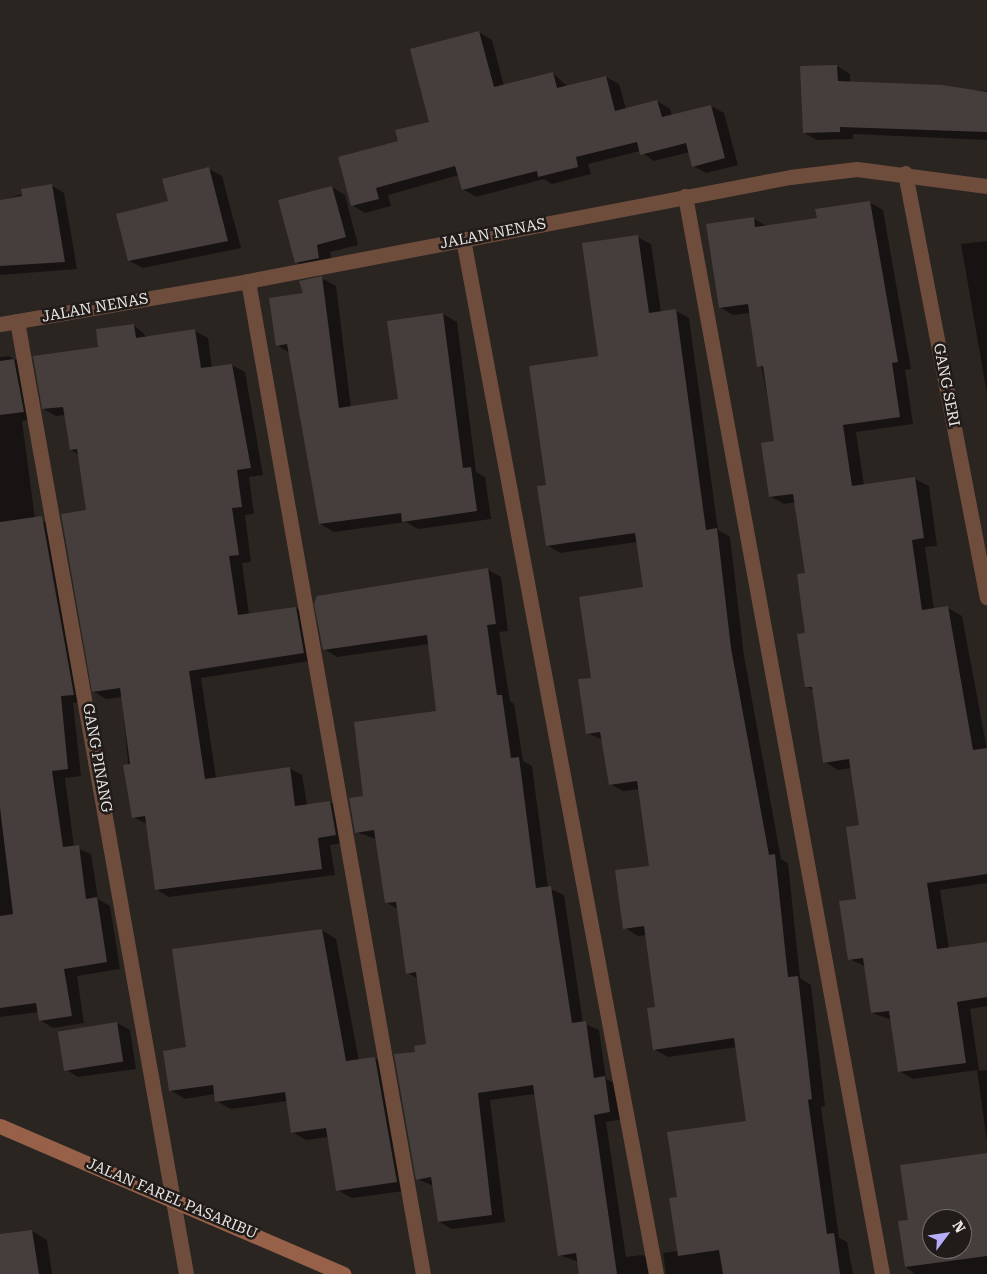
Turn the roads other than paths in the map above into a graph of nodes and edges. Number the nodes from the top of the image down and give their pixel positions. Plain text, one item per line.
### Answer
1 (905, 172) junction
2 (987, 186) edge
3 (685, 196) junction
4 (463, 239) junction
5 (248, 282) junction
6 (17, 321) junction
7 (0, 324) edge
8 (987, 596) edge
9 (0, 1126) edge
10 (170, 1197) junction
11 (186, 1274) edge
12 (342, 1274) edge
13 (423, 1274) edge
14 (656, 1274) edge
15 (882, 1274) edge

1 - 2 street, JALAN NENAS
1 - 3 street, JALAN NENAS
1 - 8 street, GANG SERI
3 - 4 street, JALAN NENAS
3 - 15 street
4 - 5 street, JALAN NENAS
4 - 14 street
5 - 6 street, JALAN NENAS
5 - 13 street
6 - 7 street, JALAN NENAS
6 - 10 street, GANG PINANG
9 - 10 street, JALAN FAREL PASARIBU
10 - 11 street, GANG PINANG
10 - 12 street, JALAN FAREL PASARIBU

